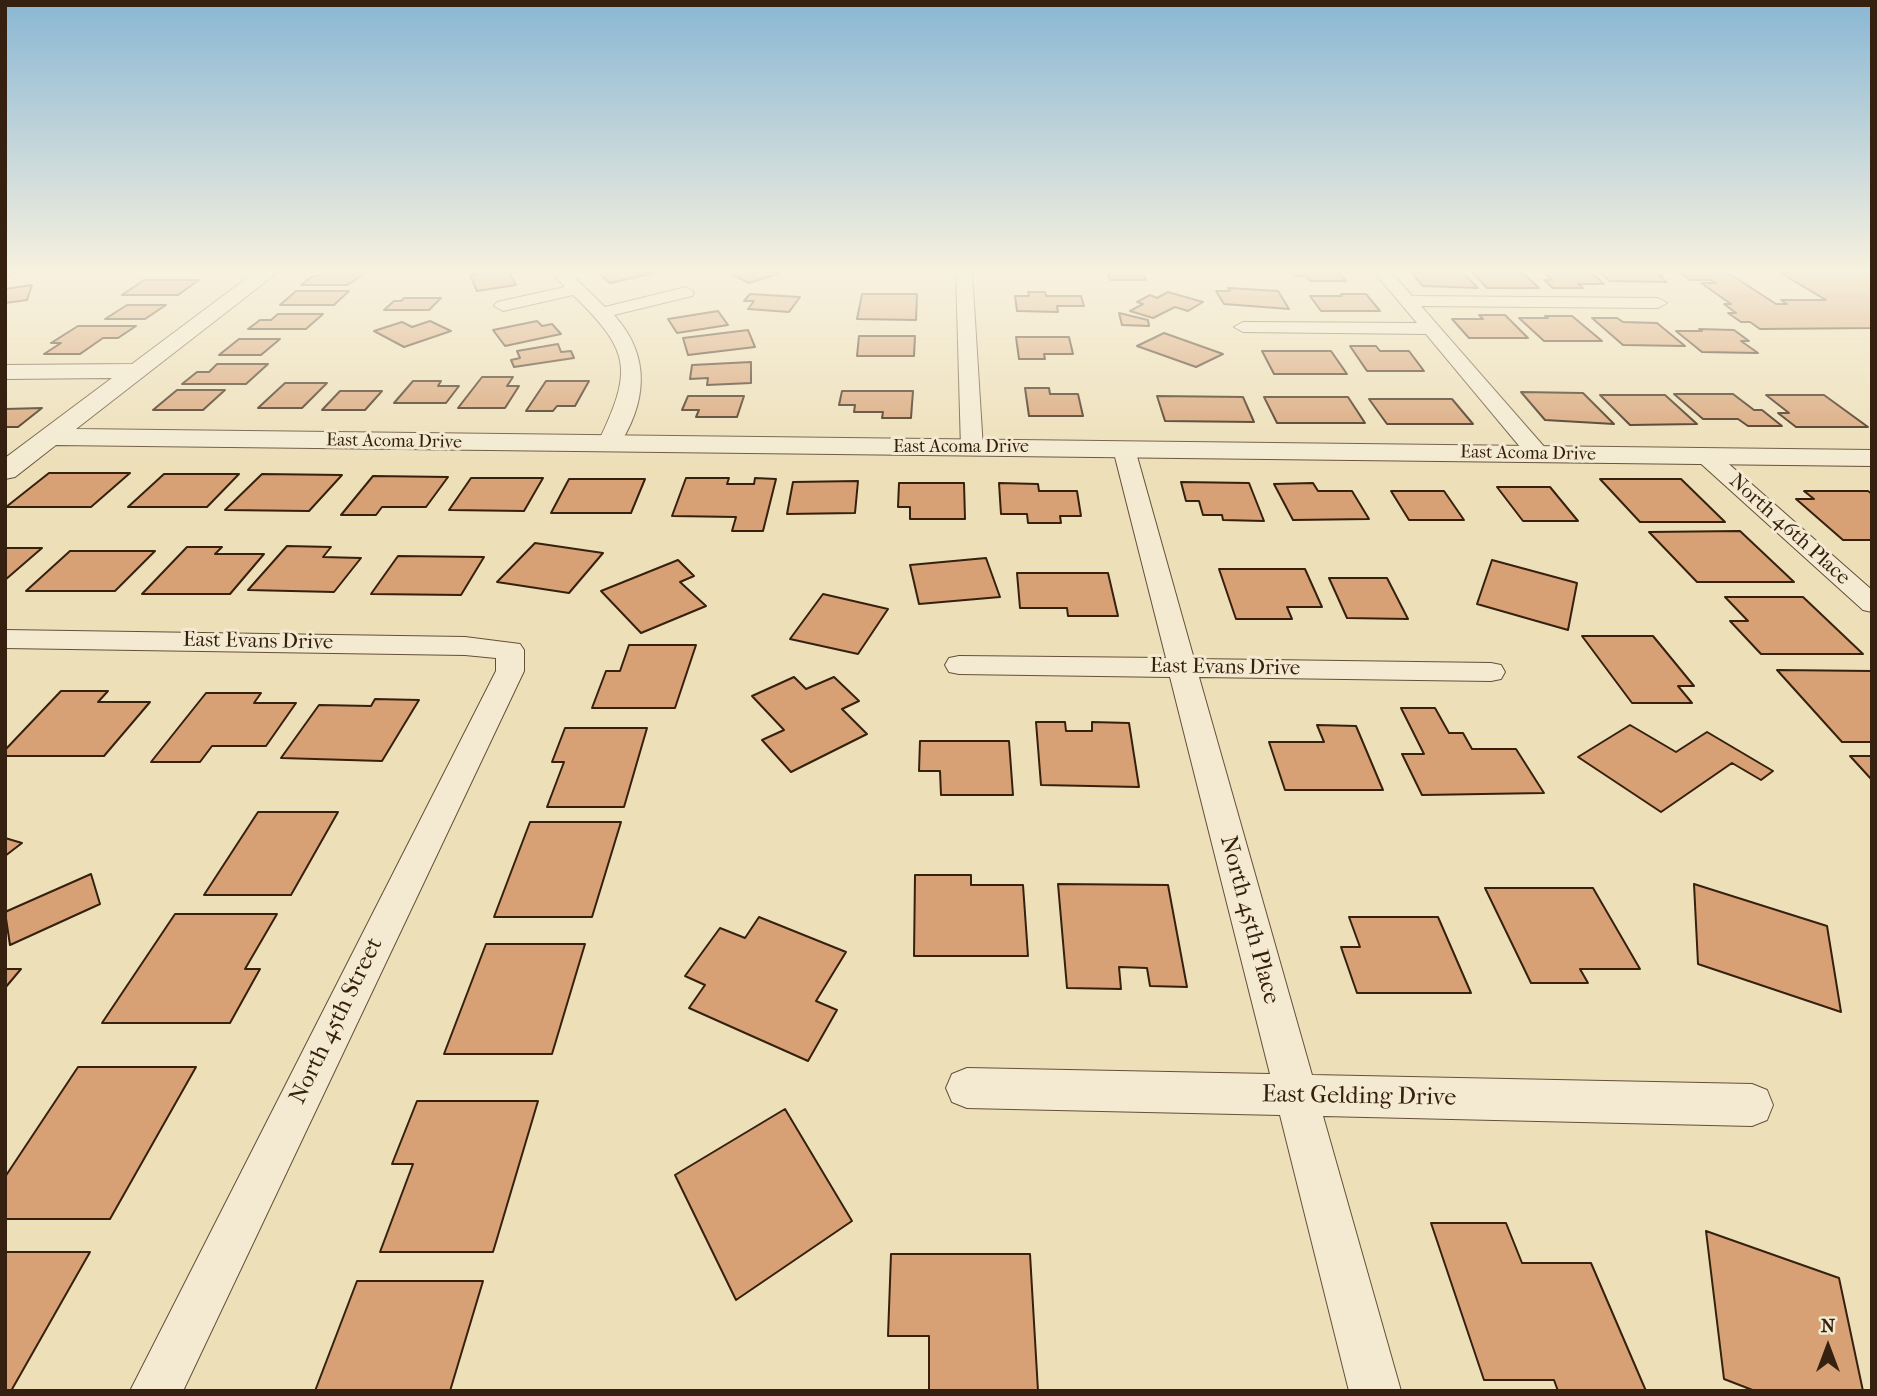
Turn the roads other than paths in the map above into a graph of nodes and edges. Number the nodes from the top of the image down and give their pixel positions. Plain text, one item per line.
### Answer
1 (181, 337) edge
2 (623, 337) edge
3 (967, 337) edge
4 (1438, 337) edge
5 (136, 371) junction
6 (5, 372) edge
7 (50, 437) junction
8 (608, 444) junction
9 (972, 449) junction
10 (1124, 449) junction
11 (1539, 455) junction
12 (1706, 456) junction
13 (1872, 458) edge
14 (5, 471) edge
15 (1872, 604) edge
16 (5, 639) edge
17 (510, 650) joint
18 (959, 665) dead end
19 (1181, 668) junction
20 (1491, 671) dead end
21 (967, 1088) dead end
22 (1296, 1095) junction
23 (1752, 1105) dead end
24 (156, 1391) edge
25 (1375, 1391) edge

1 - 5 street
2 - 8 street
3 - 9 street
4 - 11 street
5 - 6 street
5 - 7 street
7 - 8 street, East Acoma Drive
7 - 14 street
8 - 9 street, East Acoma Drive
9 - 10 street, East Acoma Drive
10 - 11 street, East Acoma Drive
10 - 19 street, North 45th Place
11 - 12 street, East Acoma Drive
12 - 13 street, East Acoma Drive
12 - 15 street, North 46th Place
16 - 17 street, East Evans Drive
17 - 24 street, North 45th Street
18 - 19 street, East Evans Drive
19 - 20 street, East Evans Drive
19 - 22 street, North 45th Place
21 - 22 street, East Gelding Drive
22 - 23 street, East Gelding Drive
22 - 25 street, North 45th Place

